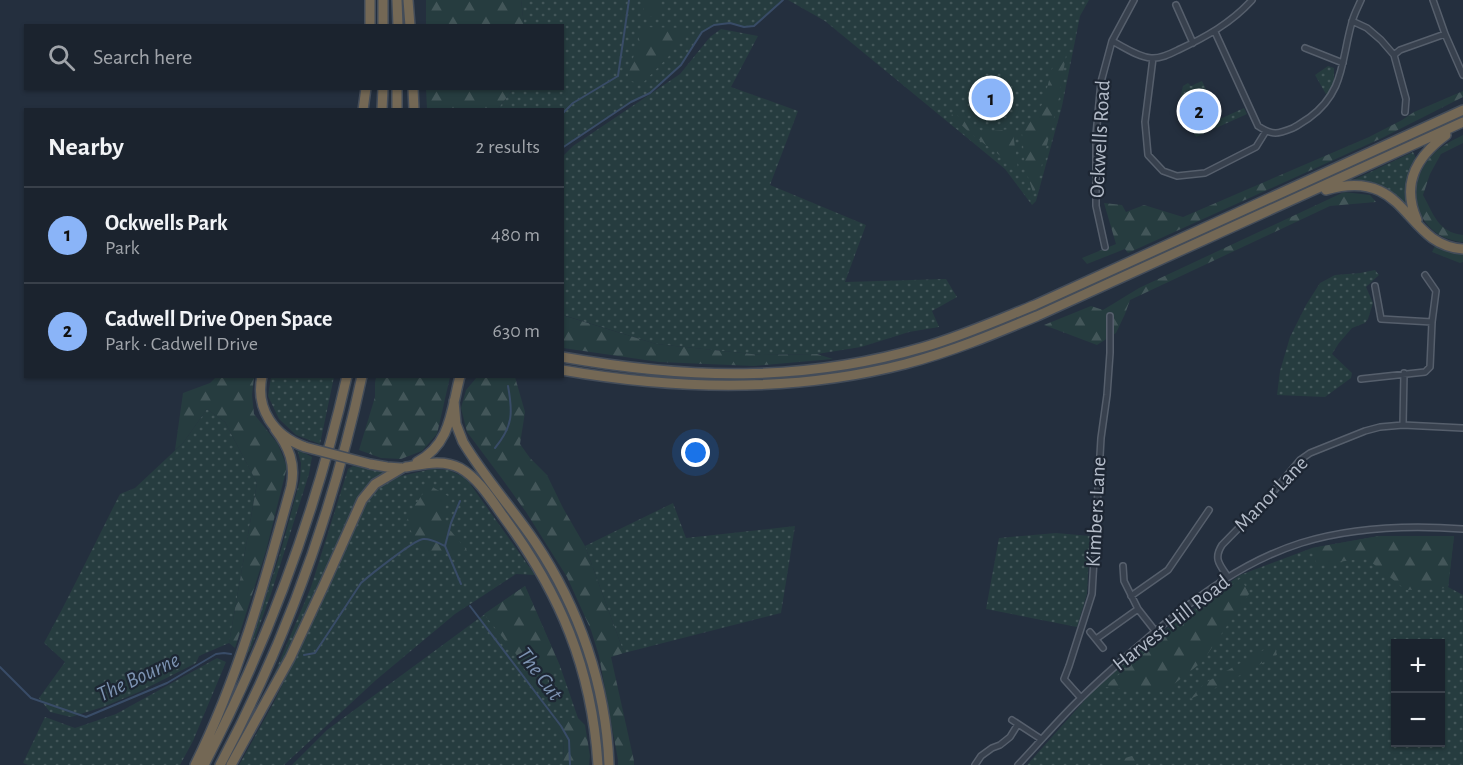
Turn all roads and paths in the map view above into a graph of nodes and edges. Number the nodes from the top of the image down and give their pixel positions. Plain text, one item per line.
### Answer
1 (370, 0) edge
2 (383, 0) edge
3 (397, 0) edge
4 (408, 0) edge
5 (1134, 0) edge
6 (1252, 0) edge
7 (1361, 0) edge
8 (1433, 0) edge
9 (1176, 5) dead end
10 (1352, 21) junction
11 (369, 24) edge
12 (383, 24) edge
13 (398, 24) edge
14 (410, 24) edge
15 (1215, 32) junction
16 (1445, 34) junction
17 (1112, 41) junction
18 (1193, 43) junction
19 (1305, 48) dead end
20 (1394, 55) junction
21 (1153, 58) junction
22 (1343, 63) junction
23 (1463, 75) edge
24 (366, 90) edge
25 (383, 90) edge
26 (398, 90) edge
27 (413, 90) edge
28 (363, 108) edge
29 (382, 108) edge
30 (397, 108) edge
31 (414, 108) edge
32 (1463, 110) edge
33 (1405, 112) dead end
34 (1463, 123) edge
35 (1266, 131) junction
36 (1299, 198) junction
37 (1420, 226) junction
38 (1106, 246) dead end
39 (1463, 249) edge
40 (1425, 275) dead end
41 (1375, 286) dead end
42 (1110, 316) dead end
43 (1432, 322) junction
44 (564, 357) edge
45 (564, 370) edge
46 (1404, 373) junction
47 (262, 378) edge
48 (346, 378) edge
49 (362, 378) edge
50 (459, 378) edge
51 (465, 378) edge
52 (1360, 379) dead end
53 (454, 397) junction
54 (1403, 425) junction
55 (1463, 428) edge
56 (275, 429) junction
57 (404, 467) junction
58 (1209, 510) dead end
59 (1463, 529) edge
60 (1123, 566) dead end
61 (1228, 577) junction
62 (1131, 596) junction
63 (1138, 609) junction
64 (1090, 632) dead end
65 (1156, 632) junction
66 (1096, 639) junction
67 (1103, 648) dead end
68 (1081, 698) junction
69 (1041, 739) junction
70 (195, 765) edge
71 (204, 765) edge
72 (220, 765) edge
73 (231, 765) edge
74 (598, 765) edge
75 (609, 765) edge
76 (975, 765) edge
77 (1018, 765) edge

1 - 11 highway
2 - 12 highway
3 - 13 highway
4 - 14 highway
5 - 17 street, Ockwells Road
6 - 15 street
7 - 10 street
8 - 16 street
9 - 18 street
10 - 20 street
10 - 22 street
15 - 18 street
15 - 35 street
16 - 20 street
16 - 23 street
17 - 21 street
17 - 38 street, Ockwells Road
18 - 21 street
19 - 22 street
20 - 33 street
21 - 35 street
22 - 35 street
24 - 28 highway
25 - 29 highway
26 - 30 highway
27 - 31 highway
32 - 44 highway
34 - 36 highway
34 - 37 highway
36 - 37 highway
36 - 45 highway
37 - 39 highway
40 - 43 street
41 - 43 street
42 - 68 street, Kimbers Lane
43 - 46 street
46 - 52 street
46 - 54 street
47 - 56 highway
48 - 71 highway
49 - 72 highway
50 - 53 highway
51 - 53 highway
53 - 57 highway
53 - 75 highway
54 - 55 street, Manor Lane
54 - 61 street, Manor Lane
56 - 57 highway, bridge
56 - 70 highway
57 - 73 highway
57 - 74 highway
58 - 62 street
59 - 61 street, Harvest Hill Road
60 - 62 street
61 - 65 street, Harvest Hill Road
62 - 63 street
63 - 65 street
63 - 66 street
64 - 66 street
65 - 68 street, Harvest Hill Road
66 - 67 street
68 - 69 street, Harvest Hill Road
69 - 76 street
69 - 77 street, Harvest Hill Road

